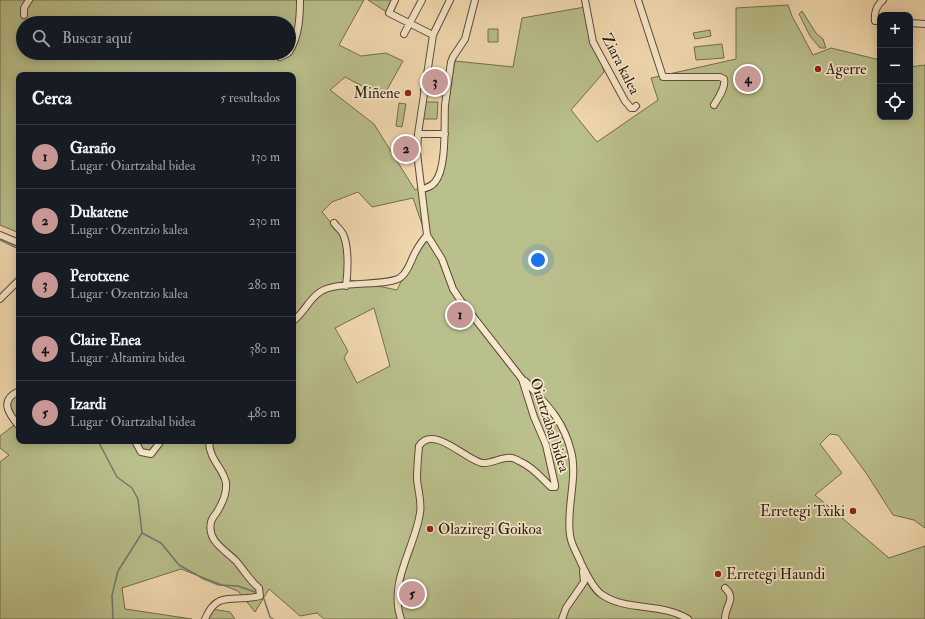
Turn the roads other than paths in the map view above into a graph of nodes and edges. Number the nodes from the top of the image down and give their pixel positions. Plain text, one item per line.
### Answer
1 (29, 0) edge
2 (300, 0) edge
3 (395, 0) edge
4 (422, 0) edge
5 (450, 0) edge
6 (474, 0) edge
7 (585, 0) edge
8 (638, 0) edge
9 (883, 0) edge
10 (24, 16) dead end
11 (877, 21) edge
12 (410, 23) junction
13 (913, 23) edge
14 (925, 24) edge
15 (404, 34) dead end
16 (296, 35) edge
17 (433, 35) junction
18 (424, 90) junction
19 (447, 93) junction
20 (714, 105) dead end
21 (636, 106) dead end
22 (418, 134) junction
23 (445, 134) junction
24 (422, 189) junction
25 (334, 223) dead end
26 (0, 234) edge
27 (427, 235) junction
28 (16, 241) edge
29 (16, 283) edge
30 (346, 286) junction
31 (0, 299) edge
32 (296, 318) edge
33 (522, 379) junction
34 (16, 392) edge
35 (16, 422) edge
36 (137, 444) edge
37 (159, 444) edge
38 (209, 444) edge
39 (582, 564) junction
40 (725, 588) dead end
41 (205, 619) edge
42 (401, 619) edge
43 (562, 619) edge
44 (688, 619) edge
45 (725, 619) edge

1 - 10 street
2 - 16 street
3 - 12 street
4 - 12 street
5 - 17 street
6 - 19 street
7 - 21 street, Ziara kalea
8 - 20 street
9 - 11 street
12 - 15 street
12 - 17 street
13 - 14 street
17 - 18 street
18 - 19 street
18 - 22 street
19 - 23 street
22 - 23 street
22 - 24 street
23 - 24 street
24 - 27 street
25 - 30 street
26 - 28 street
27 - 30 street
27 - 33 street, Oiartzabal bidea
29 - 31 street
30 - 32 street
33 - 39 street
33 - 42 street, Oiartzabal bidea
34 - 35 street
36 - 37 street
38 - 41 street
39 - 43 street
39 - 44 street
40 - 45 street

